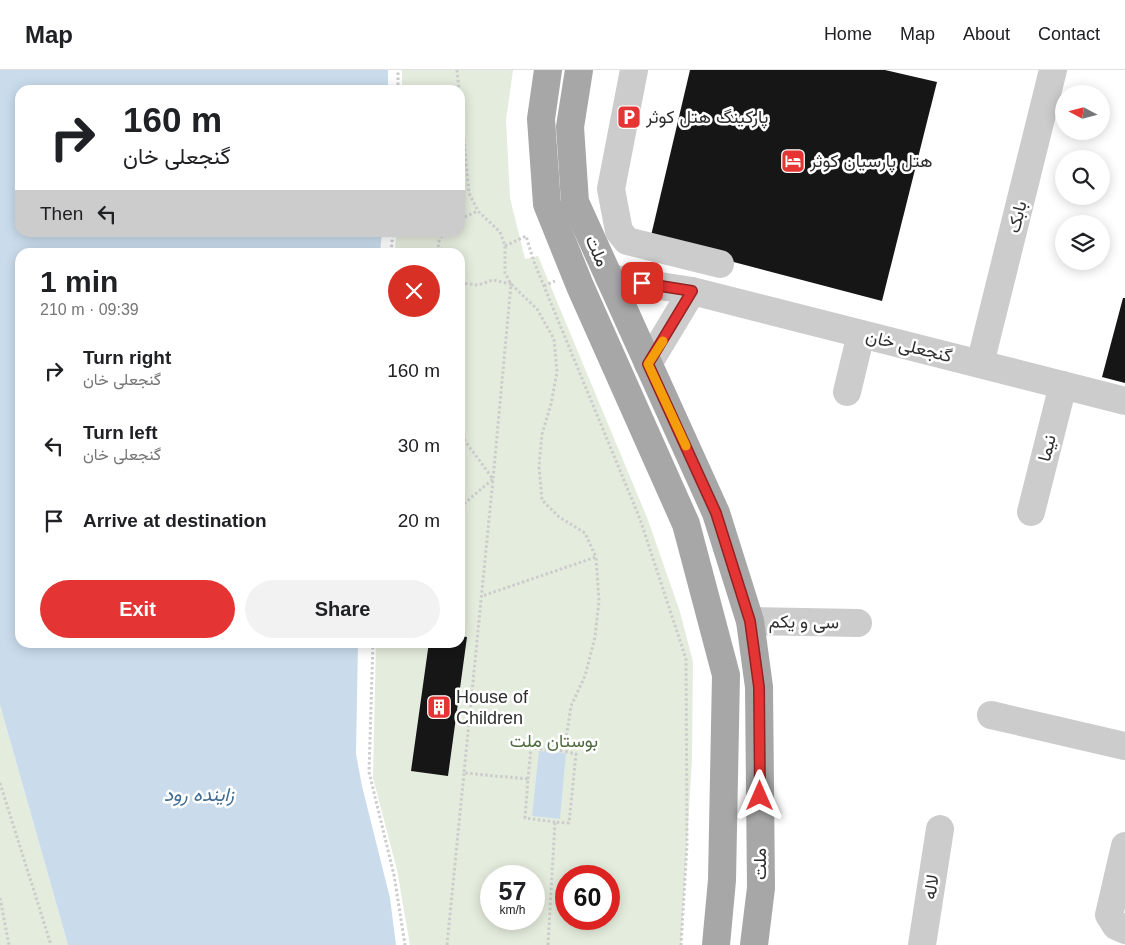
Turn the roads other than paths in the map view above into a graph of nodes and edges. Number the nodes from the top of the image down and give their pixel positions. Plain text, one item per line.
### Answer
1 (548, 70) edge
2 (579, 70) edge
3 (634, 70) edge
4 (1054, 70) edge
5 (720, 264) dead end
6 (609, 278) junction
7 (692, 291) junction
8 (861, 334) junction
9 (648, 364) junction
10 (980, 364) junction
11 (1062, 385) junction
12 (847, 392) dead end
13 (1125, 401) edge
14 (1031, 512) dead end
15 (750, 621) junction
16 (858, 622) dead end
17 (991, 715) dead end
18 (1125, 746) edge
19 (940, 829) dead end
20 (1125, 846) edge
21 (1122, 875) edge
22 (1117, 923) edge
23 (716, 945) edge
24 (754, 945) edge
25 (922, 945) edge

1 - 23 main road, ملت
2 - 6 main road, ملت
3 - 5 street
4 - 10 street, بابک
6 - 7 street, گنجعلی خان
6 - 9 main road, ملت
7 - 8 street, گنجعلی خان
7 - 9 street
8 - 10 street, گنجعلی خان
8 - 12 street
9 - 15 main road, ملت
10 - 11 street, گنجعلی خان
11 - 13 street, گنجعلی خان
11 - 14 street, نیما
15 - 16 street, سی و یکم
15 - 24 main road, ملت
17 - 18 street
19 - 25 street, لاله
20 - 21 street
21 - 22 street

